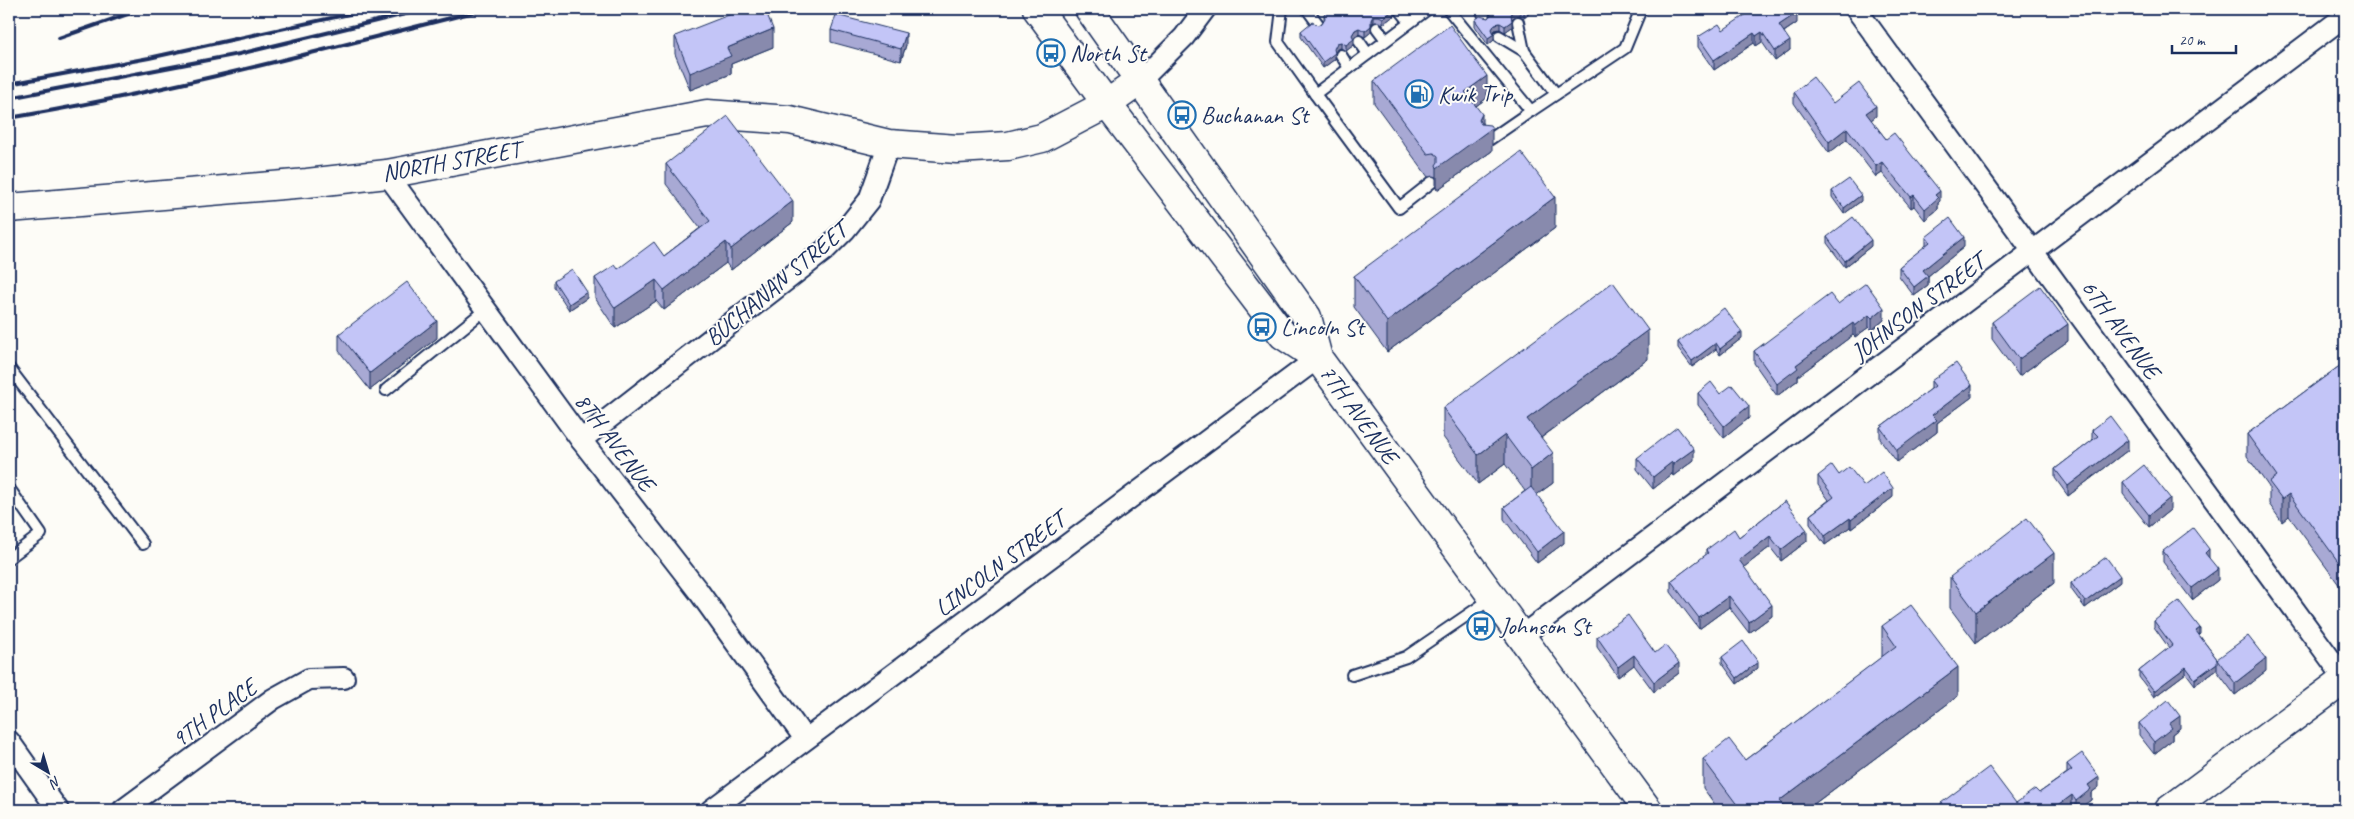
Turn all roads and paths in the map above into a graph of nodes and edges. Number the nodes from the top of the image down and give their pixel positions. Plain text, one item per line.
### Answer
1 (1037, 9) edge
2 (1089, 9) edge
3 (1206, 9) edge
4 (1282, 9) edge
5 (1307, 9) edge
6 (1428, 9) edge
7 (1448, 9) edge
8 (1641, 9) edge
9 (1856, 9) edge
10 (1401, 11) dead end
11 (2345, 16) edge
12 (1410, 22) junction
13 (1518, 22) dead end
14 (1318, 24) edge
15 (1377, 28) dead end
16 (1499, 36) dead end
17 (1386, 40) junction
18 (1359, 41) dead end
19 (1524, 51) junction
20 (1368, 54) junction
21 (1341, 55) dead end
22 (1350, 68) junction
23 (1140, 80) junction
24 (1315, 94) junction
25 (1556, 94) junction
26 (1107, 104) junction
27 (1531, 111) junction
28 (1486, 142) edge
29 (889, 144) junction
30 (387, 174) junction
31 (1432, 182) dead end
32 (9, 208) edge
33 (2034, 252) junction
34 (485, 310) junction
35 (1318, 358) junction
36 (9, 368) edge
37 (386, 390) dead end
38 (581, 440) junction
39 (9, 493) edge
40 (143, 544) dead end
41 (9, 558) edge
42 (1492, 598) junction
43 (1520, 637) junction
44 (1352, 675) dead end
45 (344, 678) dead end
46 (2345, 679) edge
47 (806, 739) junction
48 (9, 741) edge
49 (58, 810) edge
50 (123, 810) edge
51 (711, 810) edge
52 (1648, 810) edge
53 (2169, 810) edge

1 - 26 street
2 - 23 street, 7TH AVENUE
3 - 23 street
4 - 24 lane
5 - 14 lane
6 - 12 lane
7 - 27 lane
8 - 25 lane
9 - 33 street, 6TH AVENUE
10 - 12 lane
11 - 33 street, JOHNSON STREET
12 - 17 lane
13 - 19 lane
15 - 17 lane
16 - 19 lane
17 - 20 lane
18 - 20 lane
19 - 25 lane
20 - 22 lane
21 - 22 lane
22 - 24 lane
23 - 26 street
23 - 35 street, 7TH AVENUE
24 - 31 lane
25 - 27 lane
26 - 29 street
26 - 35 street
27 - 28 lane
29 - 30 street, NORTH STREET
29 - 38 street, BUCHANAN STREET
30 - 32 street, NORTH STREET
30 - 34 street, 8TH AVENUE
33 - 43 street, JOHNSON STREET
33 - 46 street, 6TH AVENUE
34 - 37 lane
34 - 38 street, 8TH AVENUE
35 - 42 street, 7TH AVENUE
35 - 47 street, LINCOLN STREET
36 - 40 lane
38 - 47 street, 8TH AVENUE
39 - 41 lane
42 - 43 street, 7TH AVENUE
42 - 44 lane
43 - 52 street, 7TH AVENUE
45 - 50 street, 9TH PLACE
46 - 53 street
47 - 51 street, LINCOLN STREET
48 - 49 street

